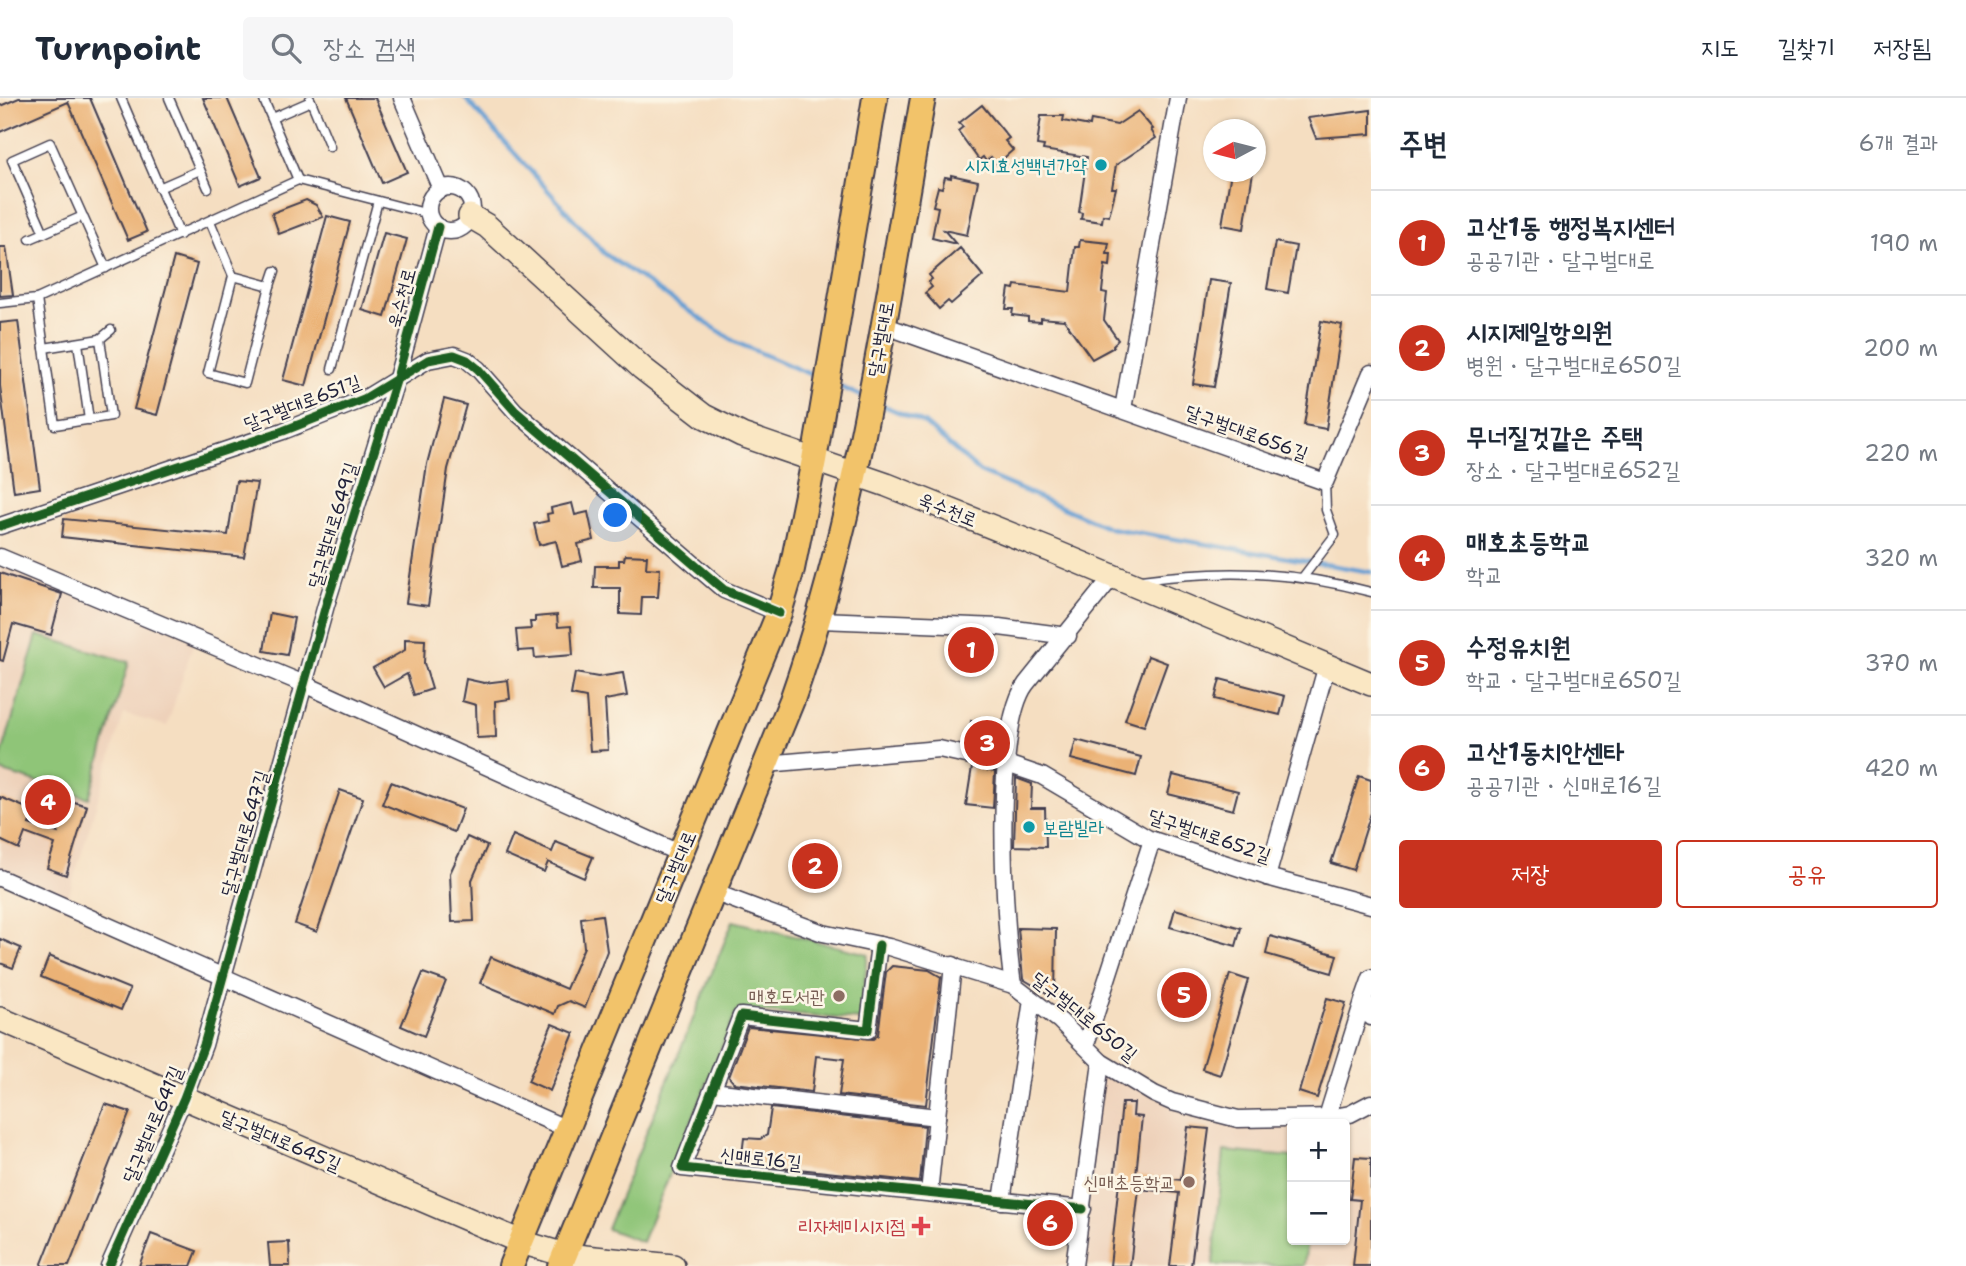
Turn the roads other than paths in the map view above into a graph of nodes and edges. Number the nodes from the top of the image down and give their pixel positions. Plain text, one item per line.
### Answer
1 (121, 98) edge
2 (169, 98) edge
3 (263, 98) edge
4 (402, 98) edge
5 (875, 98) edge
6 (923, 98) edge
7 (1178, 98) edge
8 (311, 100) edge
9 (272, 118) junction
10 (330, 147) dead end
11 (200, 170) junction
12 (298, 180) junction
13 (159, 187) junction
14 (208, 188) dead end
15 (441, 189) junction
16 (378, 201) junction
17 (83, 216) junction
18 (470, 216) junction
19 (210, 221) junction
20 (434, 221) junction
21 (44, 233) junction
22 (180, 235) junction
23 (30, 239) dead end
24 (106, 268) junction
25 (275, 271) dead end
26 (233, 276) junction
27 (270, 286) junction
28 (37, 299) junction
29 (0, 303) edge
30 (883, 325) junction
31 (111, 330) dead end
32 (100, 340) junction
33 (78, 343) junction
34 (44, 348) junction
35 (332, 369) dead end
36 (1371, 373) edge
37 (397, 378) junction
38 (1122, 409) junction
39 (89, 420) junction
40 (814, 460) junction
41 (854, 474) junction
42 (1325, 482) junction
43 (0, 526) edge
44 (0, 557) edge
45 (1303, 577) junction
46 (1118, 580) junction
47 (1371, 593) edge
48 (779, 613) junction
49 (820, 620) junction
50 (1068, 636) junction
51 (1327, 665) junction
52 (304, 684) junction
53 (1371, 684) edge
54 (766, 764) junction
55 (1007, 764) junction
56 (1152, 840) junction
57 (681, 854) junction
58 (1267, 877) junction
59 (0, 878) edge
60 (713, 892) junction
61 (1371, 905) edge
62 (879, 945) junction
63 (953, 965) junction
64 (1371, 978) edge
65 (220, 985) junction
66 (1013, 985) junction
67 (1364, 998) junction
68 (1032, 1000) junction
69 (1371, 1017) edge
70 (0, 1019) edge
71 (1086, 1044) junction
72 (1101, 1062) junction
73 (712, 1091) junction
74 (184, 1098) junction
75 (1371, 1103) edge
76 (937, 1117) junction
77 (1327, 1117) junction
78 (567, 1129) junction
79 (929, 1193) junction
80 (1002, 1201) junction
81 (1083, 1209) junction
82 (521, 1242) junction
83 (562, 1260) edge
84 (109, 1266) edge
85 (511, 1266) edge
86 (673, 1266) edge
87 (1074, 1266) edge

1 - 13 lane
2 - 11 lane
3 - 9 lane
4 - 15 street
5 - 40 main road, 달구벌대로
6 - 30 main road, 달구벌대로
7 - 38 street
8 - 9 lane
8 - 10 lane
9 - 12 lane
11 - 13 lane
11 - 14 lane
12 - 16 lane
12 - 19 lane
13 - 22 lane
15 - 18 street
15 - 20 street
16 - 20 lane
16 - 35 lane
17 - 21 lane
17 - 21 lane
17 - 24 lane
18 - 20 street
18 - 40 main road, 욱수천로
19 - 22 lane
19 - 26 lane
20 - 37 street, 욱수천로
21 - 23 lane
22 - 24 lane
24 - 28 lane
25 - 27 lane
26 - 27 lane
26 - 27 lane
28 - 29 lane
28 - 34 lane
30 - 38 street, 달구벌대로656길
30 - 41 main road, 달구벌대로
31 - 32 lane
32 - 33 lane
32 - 39 lane
33 - 34 lane
33 - 39 lane
34 - 39 lane
36 - 42 street, 달구벌대로656길
37 - 43 street, 달구벌대로651길
37 - 48 street, 달구벌대로651길
37 - 52 street, 달구벌대로649길
38 - 42 street, 달구벌대로656길
40 - 41 main road, 욱수천로
40 - 48 main road, 달구벌대로
41 - 46 main road, 욱수천로
41 - 49 main road, 달구벌대로
42 - 45 lane
44 - 52 street
45 - 46 lane, 욱수천로
45 - 47 lane, 욱수천로
46 - 50 street
46 - 51 main road, 욱수천로
48 - 57 main road, 달구벌대로
49 - 50 street
49 - 54 main road, 달구벌대로
50 - 55 street
51 - 53 main road, 욱수천로
51 - 58 street
52 - 57 street
52 - 65 street, 달구벌대로647길
54 - 55 street, 달구벌대로652길
54 - 60 main road, 달구벌대로
55 - 56 street, 달구벌대로652길
55 - 66 street, 달구벌대로650길
56 - 58 street, 달구벌대로652길
56 - 71 street
57 - 78 main road, 달구벌대로
58 - 61 street, 달구벌대로652길
59 - 65 street
60 - 62 street, 달구벌대로650길
60 - 83 main road, 달구벌대로
62 - 63 street, 달구벌대로650길
62 - 73 street, 신매로16길
63 - 66 street, 달구벌대로650길
63 - 76 street
64 - 67 street
65 - 74 street, 달구벌대로641길
65 - 78 street
66 - 68 street, 달구벌대로650길
67 - 69 street
67 - 77 street
68 - 71 street, 달구벌대로650길
68 - 80 street
70 - 74 main road, 달구벌대로645길
71 - 72 street, 달구벌대로650길
72 - 77 street, 달구벌대로650길
72 - 81 street
73 - 76 street
73 - 79 street, 신매로16길
74 - 82 main road, 달구벌대로645길
74 - 84 street, 달구벌대로641길
75 - 77 street, 달구벌대로650길
76 - 79 street
78 - 82 main road, 달구벌대로
79 - 80 street, 신매로16길
80 - 81 street, 신매로16길
81 - 87 street
82 - 83 main road, 달구벌대로645길
82 - 85 main road, 달구벌대로
83 - 86 main road, 달구벌대로645길

